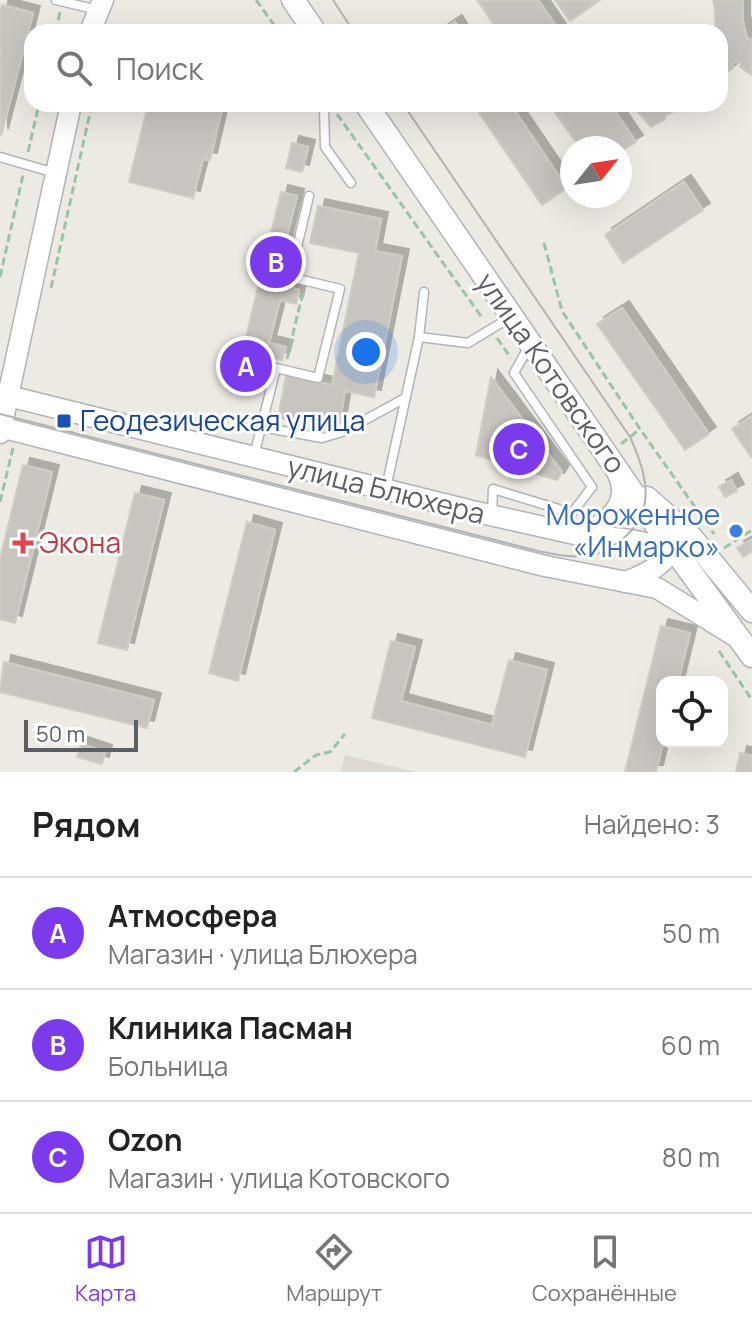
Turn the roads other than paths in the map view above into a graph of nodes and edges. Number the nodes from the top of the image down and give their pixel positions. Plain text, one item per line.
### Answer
1 (293, 0) edge
2 (59, 1) edge
3 (100, 5) edge
4 (93, 24) edge
5 (310, 24) edge
6 (69, 112) edge
7 (324, 112) edge
8 (371, 112) edge
9 (0, 157) edge
10 (55, 173) junction
11 (351, 183) dead end
12 (309, 196) dead end
13 (424, 292) dead end
14 (512, 317) junction
15 (419, 337) junction
16 (530, 343) junction
17 (4, 395) edge
18 (405, 398) junction
19 (262, 427) junction
20 (1, 429) edge
21 (617, 450) junction
22 (254, 457) junction
23 (385, 491) junction
24 (668, 515) junction
25 (492, 516) junction
26 (579, 535) junction
27 (674, 548) junction
28 (625, 582) junction
29 (752, 612) edge
30 (746, 648) edge

1 - 5 main road
2 - 3 lane
3 - 4 street
6 - 10 street
7 - 11 lane
8 - 14 main road, улица Котовского
9 - 10 lane
10 - 17 street
12 - 19 lane
13 - 15 lane
14 - 15 lane
14 - 16 main road, улица Котовского
15 - 18 lane
16 - 21 main road, улица Котовского
16 - 25 lane
17 - 20 street
17 - 22 street, улица Блюхера
18 - 19 lane
18 - 23 lane
19 - 22 lane
20 - 28 street, улица Блюхера
21 - 24 main road, улица Блюхера
21 - 26 street
21 - 27 main road, улица Котовского
22 - 23 street, улица Блюхера
23 - 25 street, улица Блюхера
24 - 27 street
24 - 29 main road, улица Блюхера
25 - 26 street, улица Блюхера
26 - 27 street, улица Блюхера
27 - 28 street
27 - 29 main road, улица Блюхера
27 - 30 main road, улица Котовского
28 - 30 street, улица Блюхера

